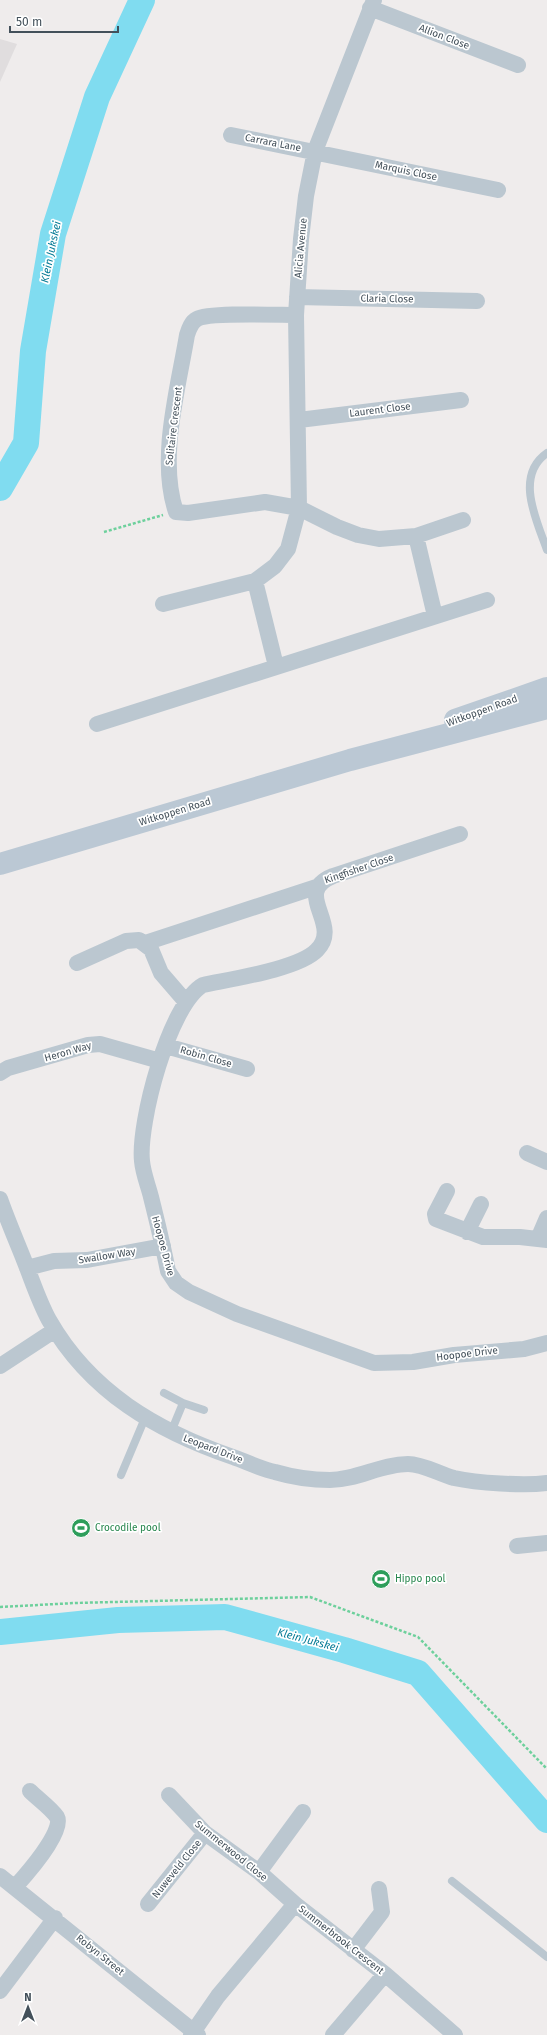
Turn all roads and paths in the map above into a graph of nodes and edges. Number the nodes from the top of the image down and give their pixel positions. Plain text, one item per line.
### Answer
1 (372, 4) edge
2 (518, 64) dead end
3 (231, 135) dead end
4 (315, 151) junction
5 (498, 190) dead end
6 (297, 297) junction
7 (477, 301) dead end
8 (296, 315) junction
9 (461, 400) dead end
10 (299, 420) junction
11 (547, 453) edge
12 (299, 508) junction
13 (176, 512) junction
14 (464, 520) dead end
15 (104, 532) dead end
16 (416, 536) junction
17 (547, 550) edge
18 (254, 581) junction
19 (487, 600) dead end
20 (163, 604) dead end
21 (435, 616) junction
22 (276, 666) junction
23 (547, 688) edge
24 (547, 708) edge
25 (97, 724) dead end
26 (350, 760) junction
27 (460, 834) dead end
28 (0, 864) edge
29 (316, 887) junction
30 (145, 943) junction
31 (321, 945) joint
32 (77, 963) dead end
33 (186, 1002) junction
34 (163, 1053) junction
35 (247, 1069) dead end
36 (0, 1073) edge
37 (527, 1152) dead end
38 (547, 1162) edge
39 (447, 1191) dead end
40 (0, 1199) edge
41 (481, 1204) dead end
42 (547, 1218) edge
43 (467, 1232) junction
44 (542, 1239) edge
45 (163, 1246) junction
46 (28, 1268) junction
47 (55, 1330) junction
48 (547, 1344) edge
49 (0, 1366) edge
50 (164, 1393) dead end
51 (183, 1403) junction
52 (204, 1410) dead end
53 (145, 1418) junction
54 (171, 1432) junction
55 (121, 1475) dead end
56 (547, 1483) edge
57 (547, 1542) edge
58 (517, 1546) dead end
59 (0, 1607) edge
60 (547, 1769) edge
61 (30, 1791) dead end
62 (169, 1795) dead end
63 (303, 1812) dead end
64 (205, 1833) junction
65 (259, 1872) junction
66 (0, 1876) edge
67 (452, 1881) dead end
68 (15, 1887) junction
69 (379, 1889) dead end
70 (148, 1904) dead end
71 (295, 1904) junction
72 (55, 1918) junction
73 (353, 1950) junction
74 (547, 1957) edge
75 (384, 1974) junction
76 (0, 1991) edge
77 (194, 2034) edge
78 (333, 2035) edge
79 (455, 2035) edge

1 - 2 street, Allion Close
1 - 4 street, Alicia Avenue
3 - 4 street, Carrara Lane
4 - 5 street, Marquis Close
4 - 6 street, Alicia Avenue
6 - 7 street, Claria Close
6 - 8 street, Alicia Avenue
8 - 10 street, Alicia Avenue
8 - 13 street, Solitaire Crescent
9 - 10 street, Laurent Close
10 - 12 street, Alicia Avenue
11 - 17 lane
12 - 13 street
12 - 16 street
12 - 18 street, Alicia Avenue
13 - 15 path
14 - 16 street
16 - 21 street
18 - 20 street
18 - 22 street
19 - 21 street
21 - 22 street
22 - 25 street
23 - 26 main road, Witkoppen Road
24 - 26 main road, Witkoppen Road
26 - 28 main road, Witkoppen Road
27 - 29 street, Kingfisher Close
29 - 30 street
29 - 31 street, Kingfisher Close
30 - 32 street
30 - 33 street
31 - 33 street, Hoopoe Drive
33 - 34 street, Hoopoe Drive
34 - 35 street, Robin Close
34 - 36 street, Heron Way
34 - 45 street, Hoopoe Drive
37 - 38 street
39 - 43 street
40 - 46 street, Leopard Drive
41 - 43 street
42 - 44 street
43 - 44 street
45 - 46 street, Swallow Way
45 - 48 street, Hoopoe Drive
46 - 47 street, Leopard Drive
47 - 49 street
47 - 53 street, Leopard Drive
50 - 51 lane
51 - 52 lane
51 - 54 lane
53 - 54 street, Leopard Drive
53 - 55 lane
54 - 56 street, Leopard Drive
57 - 58 street
59 - 60 path
61 - 68 street
62 - 64 street, Summerwood Close
63 - 65 street
64 - 65 street, Summerwood Close
64 - 70 street, Nuweveld Close
65 - 71 street, Summerwood Close
66 - 68 street, Robyn Street
67 - 74 lane
68 - 72 street, Robyn Street
69 - 73 street
71 - 73 street, Summerbrook Crescent
71 - 77 street, Summerbrook Crescent
72 - 76 street
72 - 77 street, Robyn Street
73 - 75 street, Summerbrook Crescent
75 - 78 street
75 - 79 street, Summerbrook Crescent

